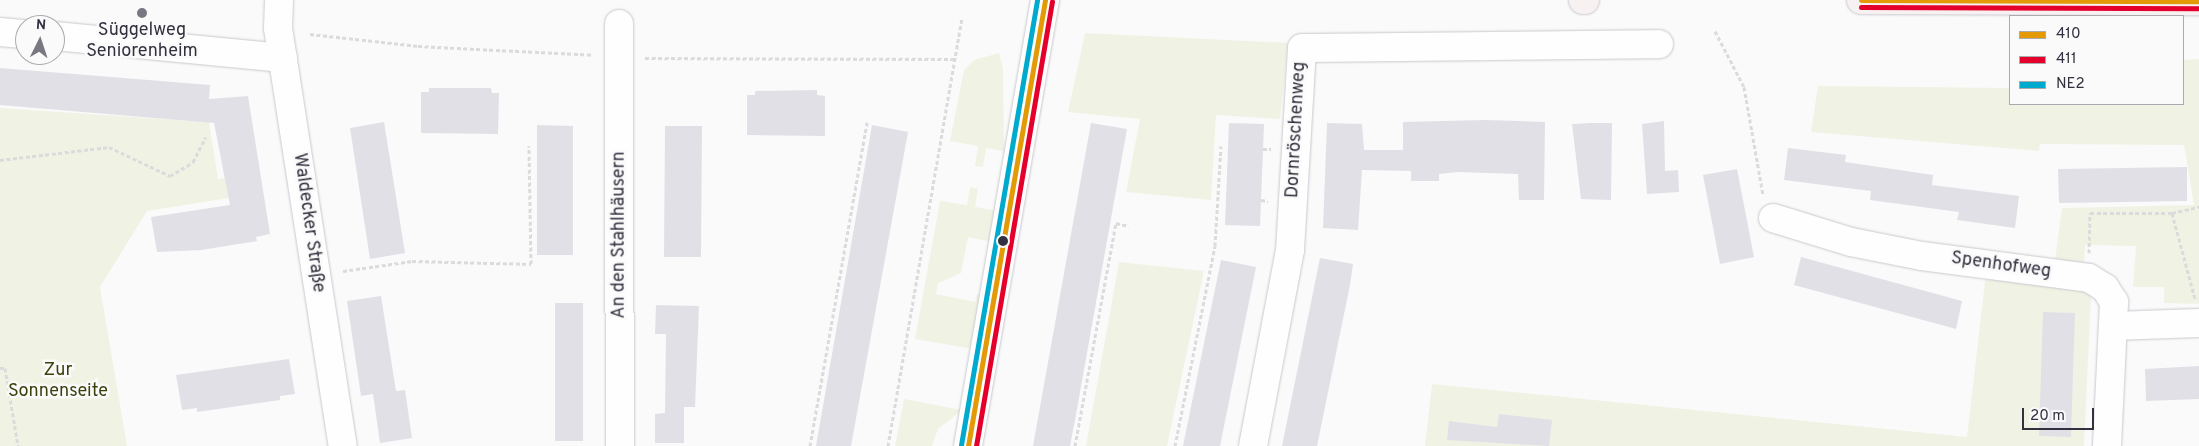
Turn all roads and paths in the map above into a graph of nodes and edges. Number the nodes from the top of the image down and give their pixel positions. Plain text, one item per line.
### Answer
1 (279, 0) edge
2 (1045, 0) edge
3 (1861, 0) edge
4 (2199, 1) edge
5 (962, 18) dead end
6 (619, 24) dead end
7 (1715, 31) dead end
8 (0, 32) edge
9 (15, 33) edge
10 (65, 37) edge
11 (1660, 44) dead end
12 (283, 58) junction
13 (867, 122) dead end
14 (206, 137) dead end
15 (529, 146) dead end
16 (1221, 146) dead end
17 (0, 160) edge
18 (2199, 207) edge
19 (2172, 213) junction
20 (1773, 218) joint
21 (1129, 226) dead end
22 (338, 272) dead end
23 (2089, 278) junction
24 (2198, 323) edge
25 (2113, 326) junction
26 (0, 368) edge
27 (18, 446) edge
28 (342, 446) edge
29 (620, 446) edge
30 (810, 446) edge
31 (888, 446) edge
32 (968, 446) edge
33 (1075, 446) edge
34 (1175, 446) edge
35 (1253, 446) edge
36 (2107, 446) edge

1 - 12 street, Waldecker Straße
2 - 32 street
3 - 4 main road
5 - 31 path
6 - 29 street, An den Stahlhäusern
7 - 20 path
8 - 9 street
10 - 12 street
11 - 35 street, Dornröschenweg
12 - 28 street, Waldecker Straße
13 - 30 path
14 - 17 path
15 - 22 path
16 - 34 path
18 - 19 path
19 - 23 path
19 - 24 path
20 - 23 street, Spenhofweg
21 - 33 path
23 - 25 street
24 - 25 street
25 - 36 street
26 - 27 path

